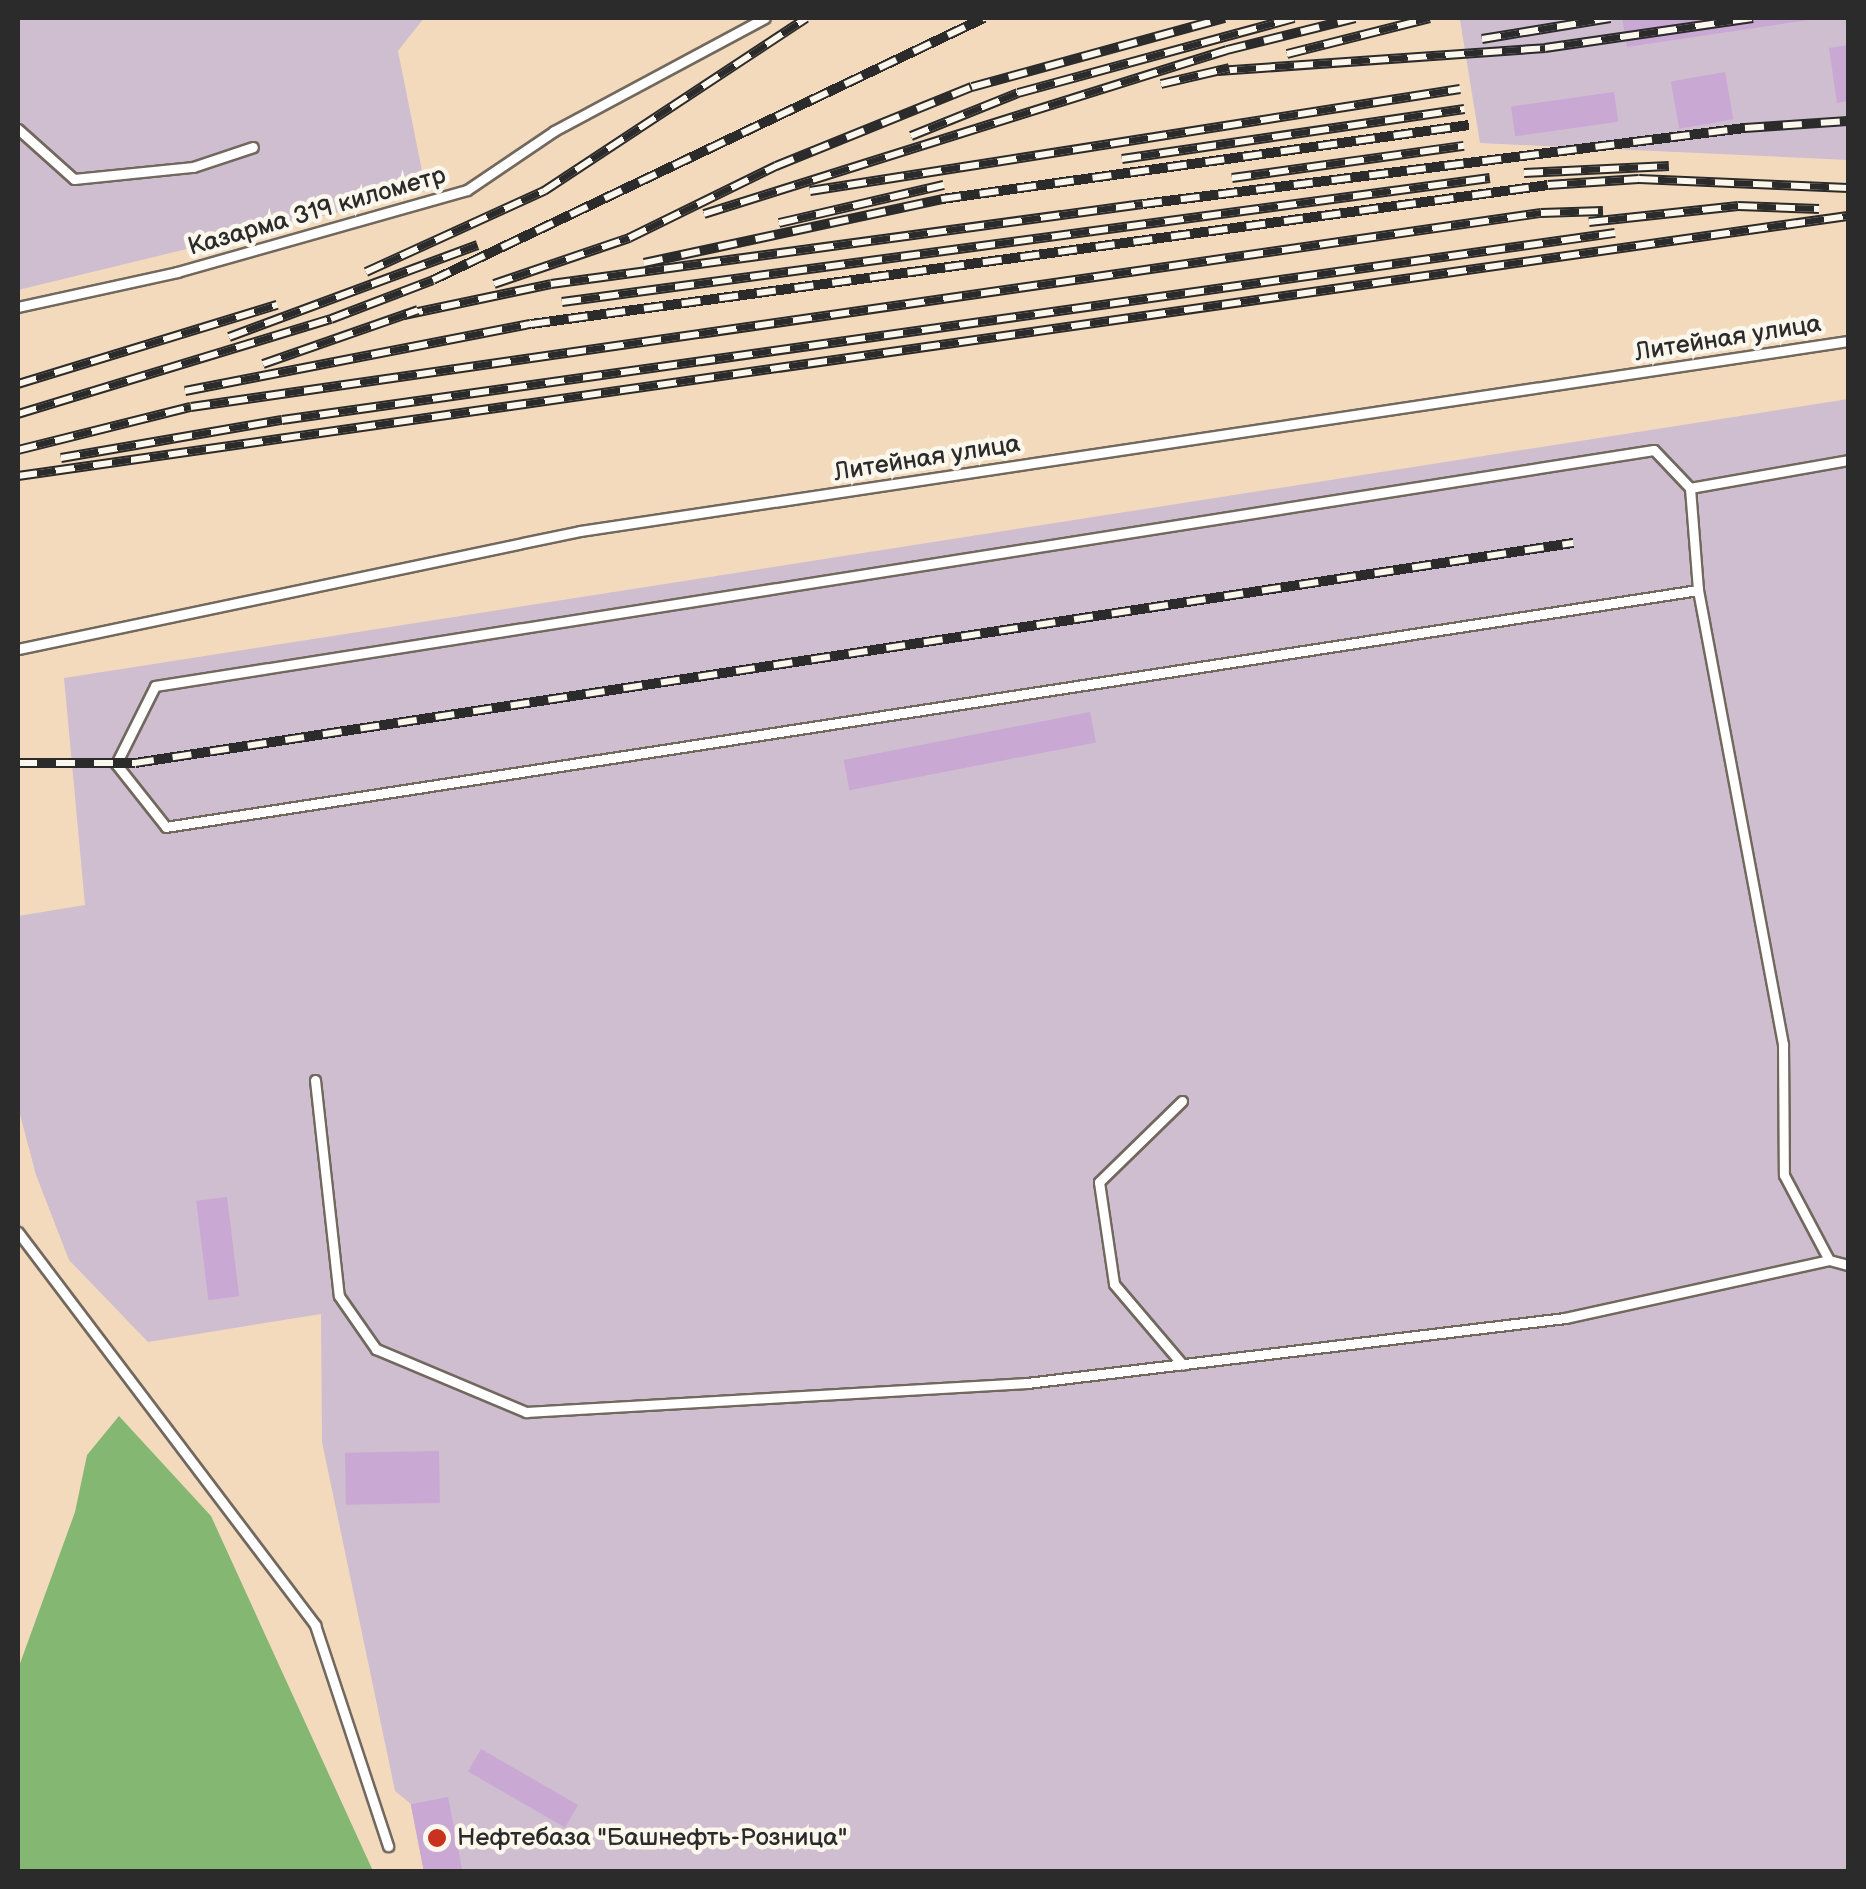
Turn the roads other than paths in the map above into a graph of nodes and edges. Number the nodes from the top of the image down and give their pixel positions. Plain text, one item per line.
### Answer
1 (765, 18) edge
2 (18, 129) edge
3 (254, 147) dead end
4 (18, 307) edge
5 (1848, 341) edge
6 (1848, 460) edge
7 (1690, 488) junction
8 (1698, 590) junction
9 (18, 649) edge
10 (315, 1080) dead end
11 (1182, 1101) dead end
12 (18, 1232) edge
13 (1829, 1260) junction
14 (1848, 1265) edge
15 (1182, 1364) junction
16 (388, 1846) dead end

1 - 4 lane, Казарма 319 километр
2 - 3 lane
5 - 9 lane, Литейная улица
6 - 7 lane
7 - 8 lane
7 - 8 lane
8 - 13 lane
10 - 15 lane
11 - 15 lane
12 - 16 lane
13 - 14 lane
13 - 15 lane

